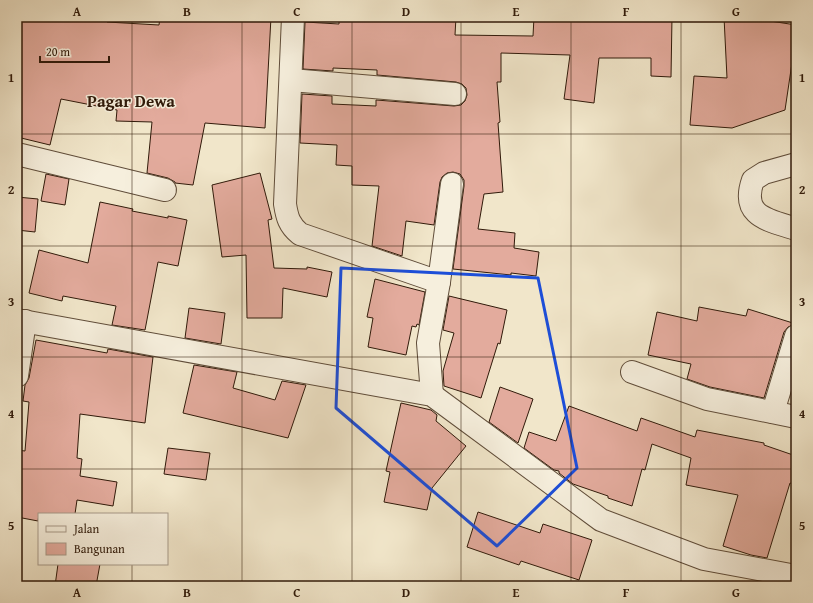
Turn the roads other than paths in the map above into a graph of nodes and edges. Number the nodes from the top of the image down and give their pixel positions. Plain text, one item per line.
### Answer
1 (293, 17) edge
2 (291, 80) junction
3 (455, 94) dead end
4 (17, 154) edge
5 (796, 164) edge
6 (452, 184) dead end
7 (165, 190) dead end
8 (796, 229) edge
9 (439, 282) junction
10 (21, 321) edge
11 (796, 336) edge
12 (632, 372) dead end
13 (17, 376) edge
14 (432, 395) junction
15 (773, 412) junction
16 (796, 417) edge
17 (796, 576) edge

1 - 2 street
2 - 3 street
2 - 9 street
4 - 7 street
5 - 8 street
6 - 9 street
9 - 14 street
10 - 13 street
10 - 14 street
11 - 15 street
12 - 15 street
14 - 17 street
15 - 16 street

